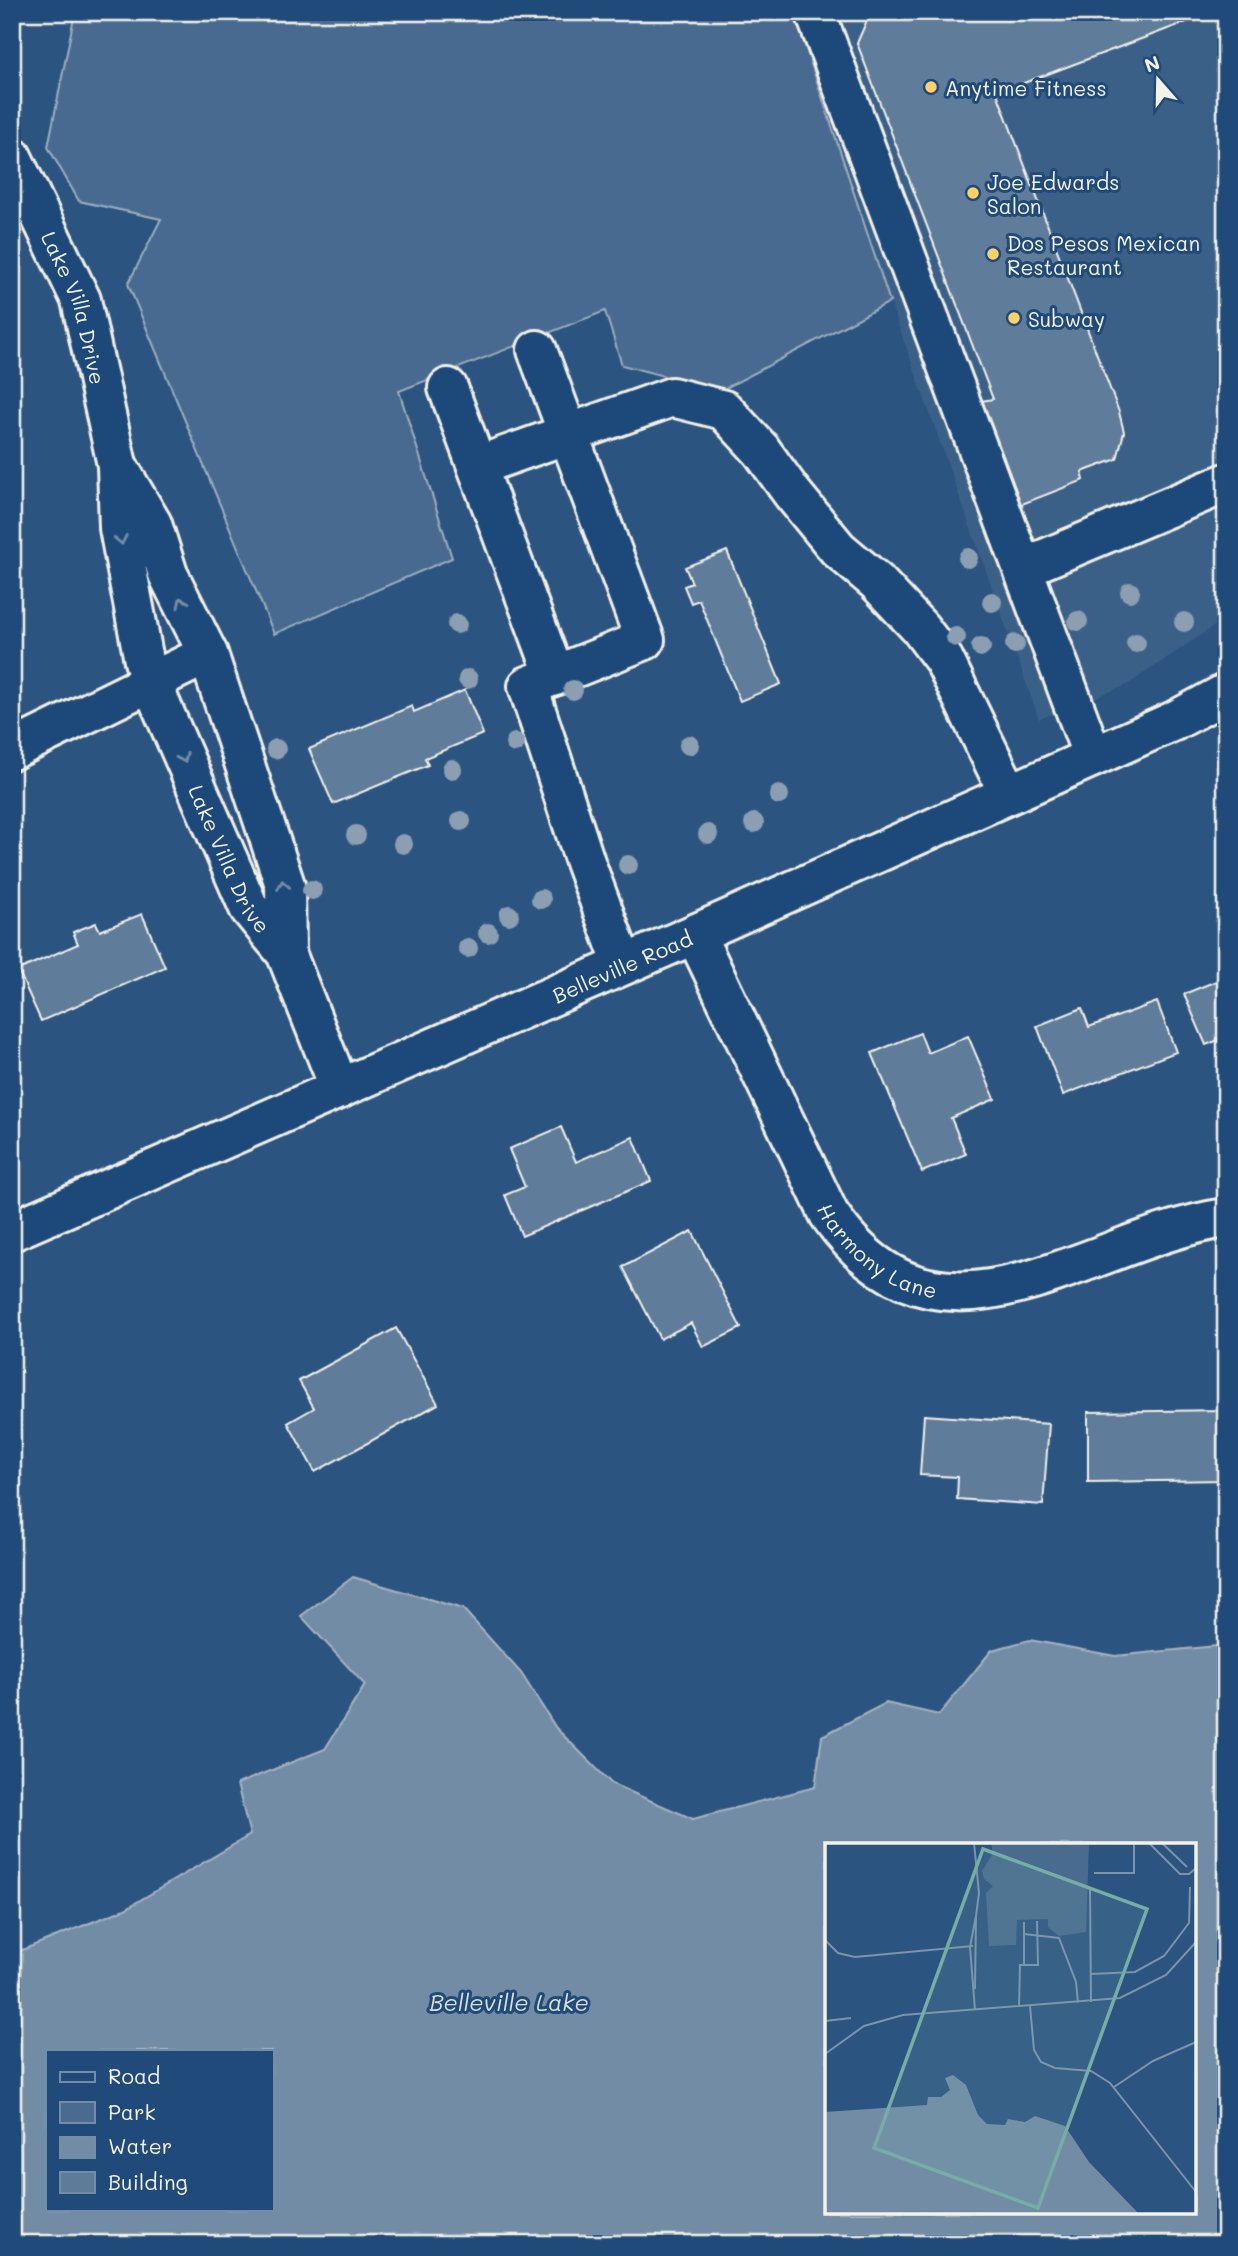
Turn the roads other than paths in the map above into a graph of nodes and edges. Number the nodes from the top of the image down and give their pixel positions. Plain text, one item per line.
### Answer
1 (815, 12) edge
2 (12, 157) edge
3 (537, 350) dead end
4 (448, 388) dead end
5 (568, 433) junction
6 (117, 465) junction
7 (477, 466) junction
8 (1226, 483) edge
9 (1023, 568) junction
10 (208, 654) junction
11 (555, 676) junction
12 (151, 682) junction
13 (1226, 693) edge
14 (12, 750) edge
15 (1093, 757) junction
16 (1009, 794) junction
17 (695, 934) junction
18 (285, 953) junction
19 (623, 965) junction
20 (340, 1088) junction
21 (1226, 1218) edge
22 (12, 1231) edge

1 - 9 street
2 - 6 street, Lake Villa Drive
3 - 5 street
4 - 7 street
5 - 7 street
5 - 11 street
5 - 16 street
10 -> 6 street, Lake Villa Drive
6 -> 12 street, Lake Villa Drive
7 - 11 street
8 - 9 street
9 - 15 street
10 - 12 street
18 -> 10 street, Lake Villa Drive
11 - 19 street
12 - 14 street
12 -> 18 street, Lake Villa Drive
13 - 15 street, Belleville Road
15 - 16 street, Belleville Road
16 - 17 street, Belleville Road
17 - 19 street, Belleville Road
17 - 21 street, Harmony Lane
18 - 20 street, Lake Villa Drive
19 - 20 street, Belleville Road
20 - 22 street, Belleville Road

